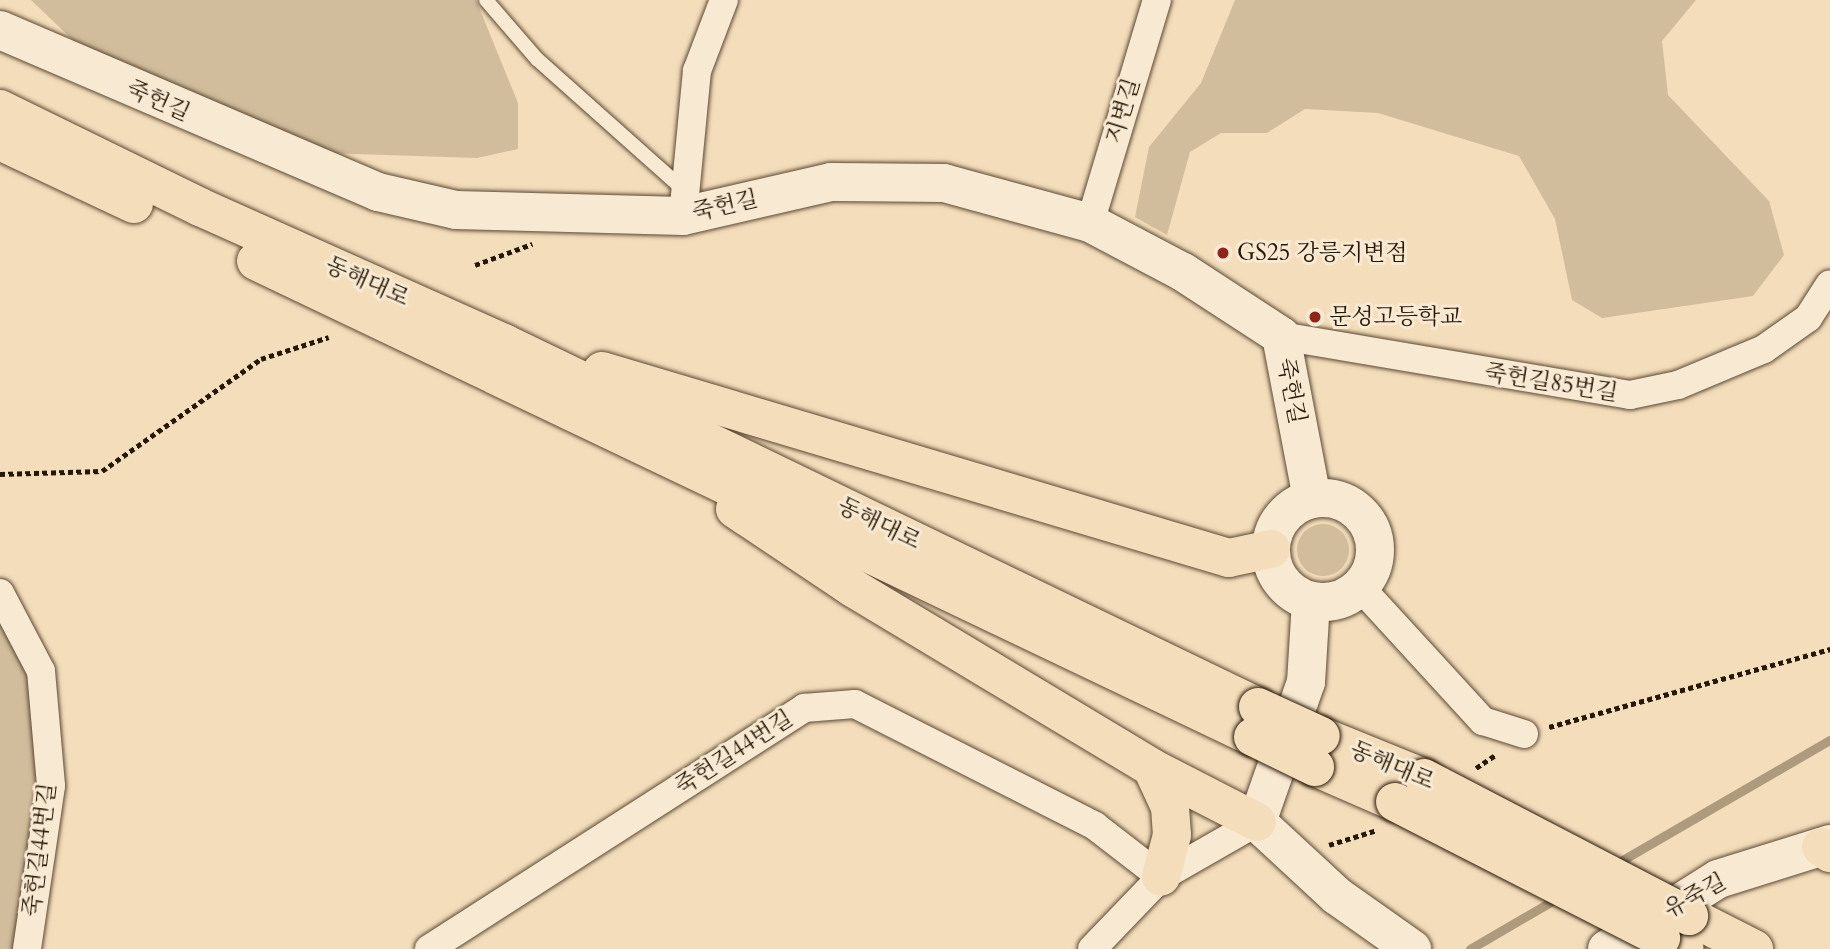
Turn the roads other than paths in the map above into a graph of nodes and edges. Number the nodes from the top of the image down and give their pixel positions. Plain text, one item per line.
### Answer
1 (486, 0) edge
2 (724, 0) edge
3 (1157, 0) edge
4 (0, 30) edge
5 (0, 109) edge
6 (0, 141) edge
7 (684, 204) junction
8 (1090, 223) junction
9 (1830, 284) edge
10 (1281, 336) junction
11 (504, 343) junction
12 (623, 433) junction
13 (1312, 499) junction
14 (1271, 549) junction
15 (1360, 587) junction
16 (0, 593) edge
17 (1311, 601) junction
18 (1255, 722) junction
19 (1524, 734) road end
20 (1318, 752) junction
21 (1152, 768) junction
22 (1256, 822) junction
23 (1827, 848) edge
24 (1161, 877) junction
25 (1678, 934) edge
26 (27, 949) edge
27 (429, 949) edge
28 (1092, 949) edge
29 (1412, 949) edge
30 (1606, 949) edge
31 (1754, 949) edge

1 - 7 lane
2 - 7 street
3 - 8 street, 지변길
4 - 7 street, 죽헌길
5 - 11 main road, 동해대로
6 - 12 main road, 동해대로
7 - 8 street, 죽헌길
8 - 10 street, 죽헌길
9 - 10 street, 죽헌길85번길
10 - 13 street, 죽헌길
11 - 14 main road
11 - 18 main road, 동해대로
12 - 18 main road, 동해대로
12 - 21 main road
13 - 14 street
13 - 15 street
14 - 17 street
15 - 17 street
15 - 19 street
16 - 26 street, 죽헌길44번길
17 - 22 street
18 - 20 main road, 동해대로, bridge
20 - 25 main road, 동해대로, bridge
20 - 25 main road, 동해대로, bridge
21 - 22 main road
21 - 24 main road
22 - 24 street
22 - 29 street
23 - 30 street, 유죽길
24 - 27 street, 죽헌길44번길
24 - 28 street
25 - 31 main road, 동해대로

